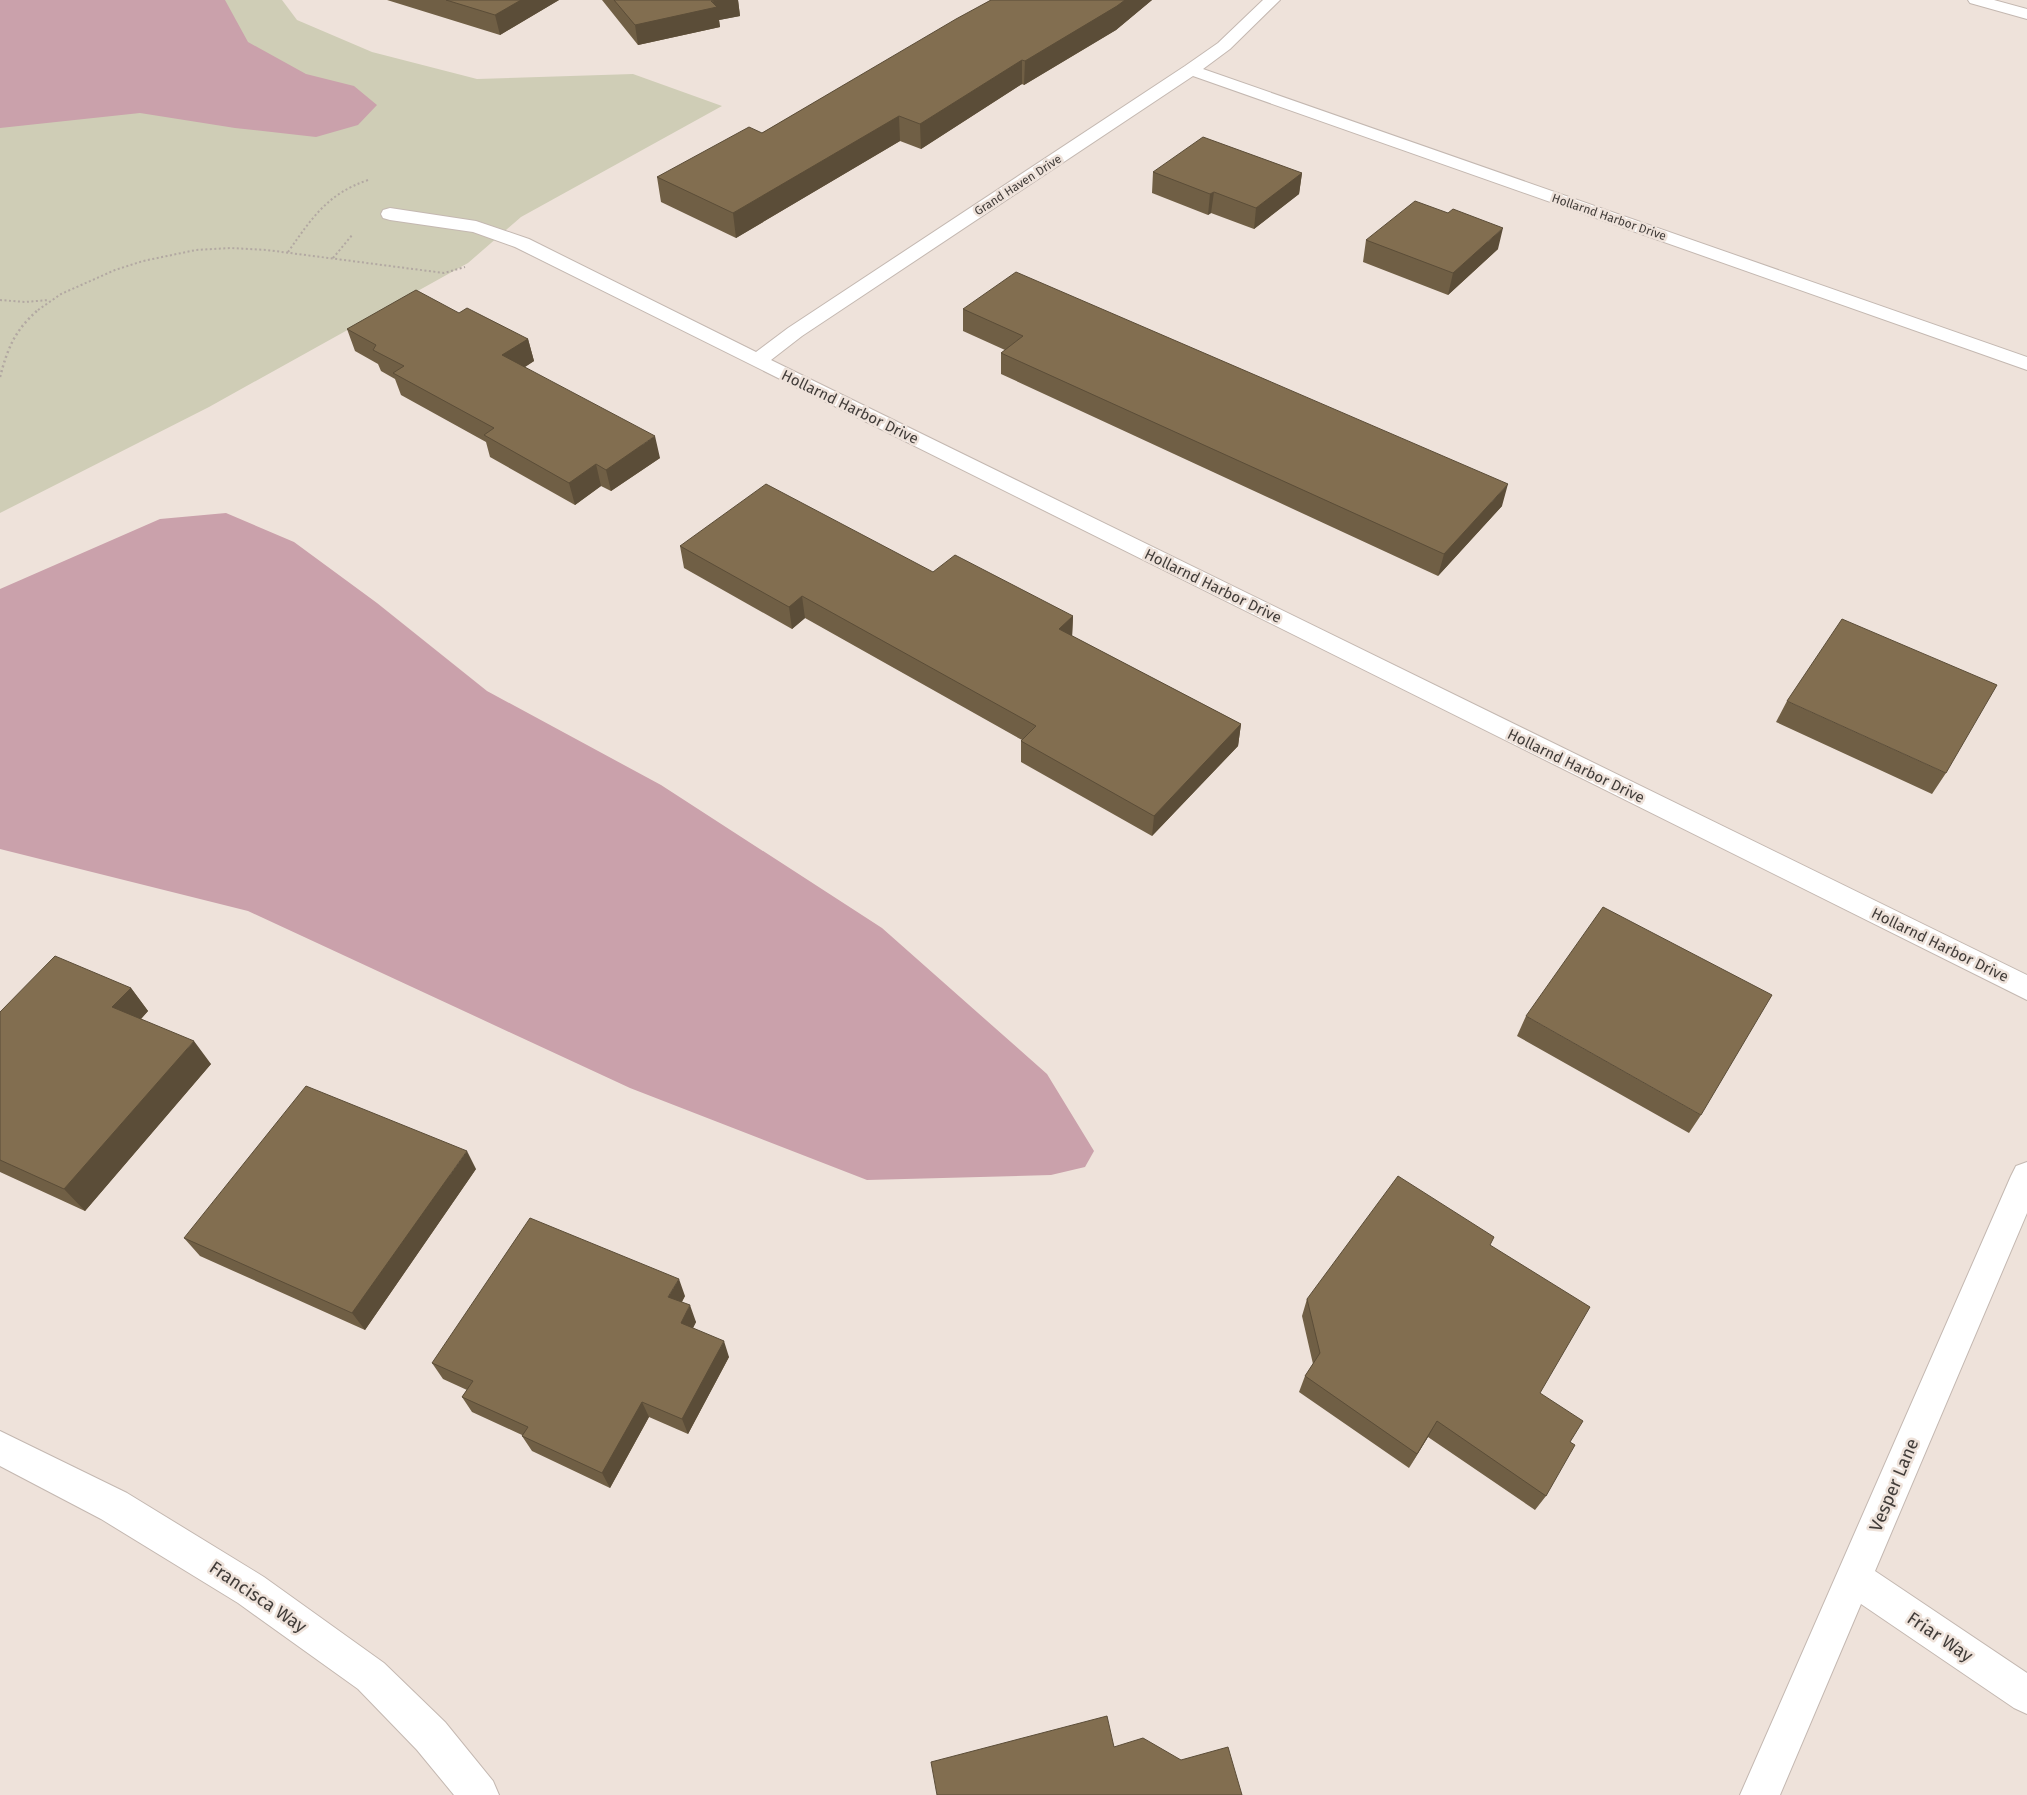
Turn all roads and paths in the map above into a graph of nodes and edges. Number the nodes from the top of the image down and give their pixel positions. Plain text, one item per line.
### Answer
1 (1272, 0) edge
2 (1976, 0) edge
3 (2004, 4) edge
4 (2027, 14) edge
5 (1191, 70) junction
6 (390, 214) dead end
7 (465, 267) dead end
8 (0, 300) edge
9 (49, 300) junction
10 (757, 361) junction
11 (2027, 364) edge
12 (0, 377) edge
13 (2027, 988) edge
14 (2027, 1176) edge
15 (0, 1448) edge
16 (1854, 1578) junction
17 (2027, 1695) edge
18 (479, 1795) edge
19 (1760, 1795) edge

1 - 5 street, Grand Haven Drive
2 - 3 street
3 - 4 street
5 - 10 street, Grand Haven Drive
5 - 11 street, Hollarnd Harbor Drive
6 - 10 street, Hollarnd Harbor Drive
7 - 9 path
8 - 9 path
9 - 12 path
10 - 13 street, Hollarnd Harbor Drive
14 - 16 street, Vesper Lane
15 - 18 street, Francisca Way
16 - 17 street, Friar Way
16 - 19 street, Vesper Lane

